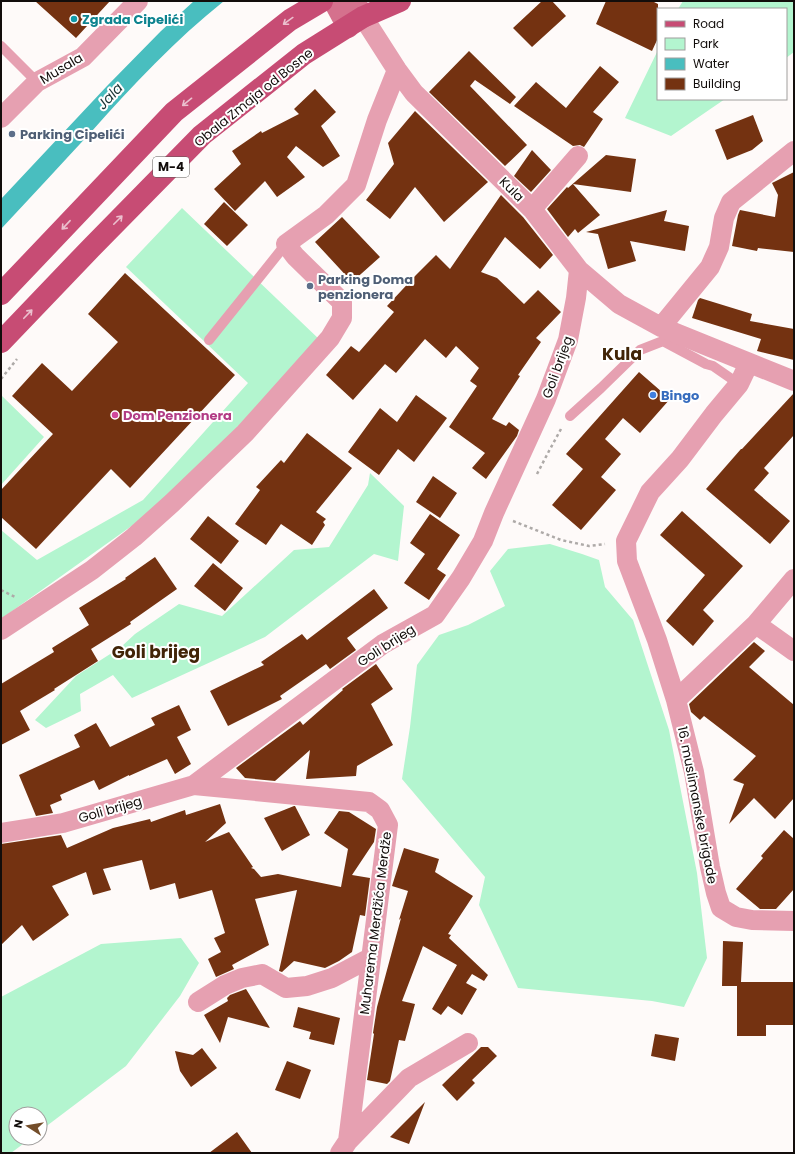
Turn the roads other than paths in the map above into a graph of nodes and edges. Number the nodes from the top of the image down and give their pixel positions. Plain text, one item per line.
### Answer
1 (138, 1) edge
2 (322, 1) edge
3 (334, 1) edge
4 (400, 1) edge
5 (355, 15) edge
6 (1, 46) edge
7 (397, 70) junction
8 (37, 82) junction
9 (1, 118) edge
10 (794, 151) edge
11 (578, 156) dead end
12 (532, 209) junction
13 (286, 244) junction
14 (579, 270) junction
15 (1, 294) edge
16 (661, 327) junction
17 (209, 340) dead end
18 (1, 342) edge
19 (749, 362) junction
20 (794, 381) edge
21 (739, 384) junction
22 (570, 416) road end
23 (794, 579) edge
24 (756, 624) junction
25 (1, 630) edge
26 (794, 651) edge
27 (676, 700) junction
28 (194, 785) junction
29 (1, 832) edge
30 (794, 921) edge
31 (370, 958) junction
32 (198, 1002) dead end
33 (468, 1043) dead end
34 (344, 1147) edge

1 - 8 street, Musala
2 -> 15 main road, M-4
3 - 5 main road
4 - 5 main road, M-4
5 - 7 street, Kula
18 -> 5 main road, Obala Zmaja od Bosne / M-4
6 - 8 lane
7 - 12 street, Kula
7 - 13 street
8 - 9 street, Musala
10 - 16 street
11 - 12 street
12 - 14 street, Kula
13 - 17 lane
13 - 25 street
14 - 16 street, Kula
14 - 28 street, Goli brijeg
16 - 19 street, Kula
19 - 20 street, Kula
19 - 21 street, 16. muslimanske brigade
21 - 22 lane
21 - 27 street, 16. muslimanske brigade
23 - 24 street
24 - 26 street
24 - 27 street
27 - 30 street, 16. muslimanske brigade
28 - 29 street, Goli brijeg
28 - 31 street, Muharema Merdžića Merdže
31 - 32 street
31 - 34 street, Muharema Merdžića Merdže
33 - 34 street

